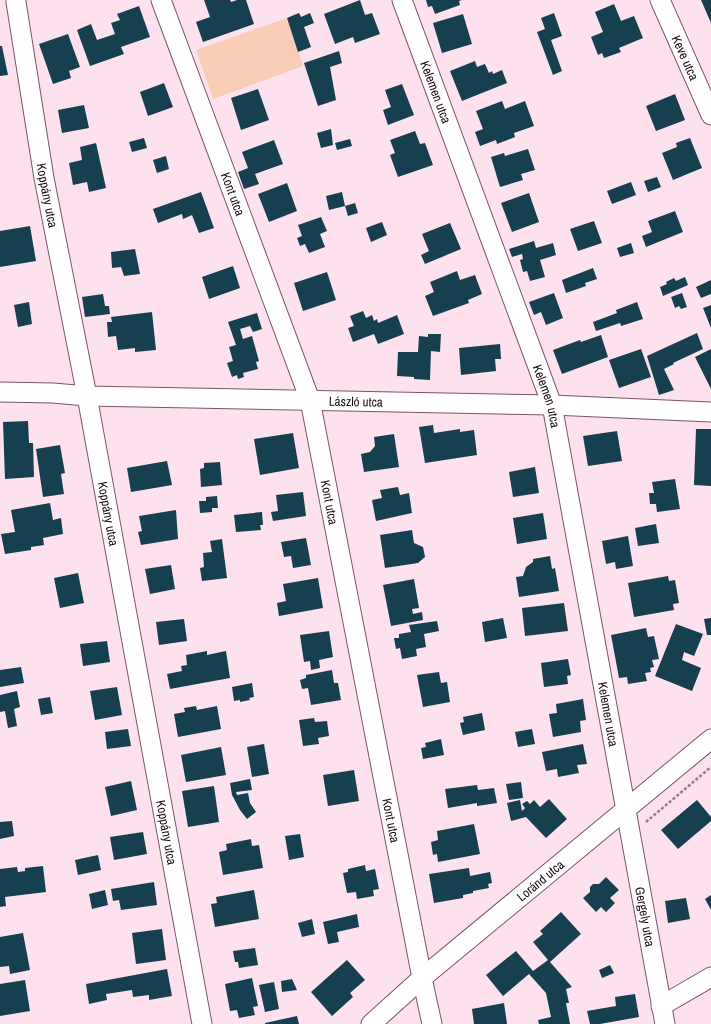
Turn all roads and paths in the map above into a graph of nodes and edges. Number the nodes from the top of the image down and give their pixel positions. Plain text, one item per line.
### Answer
1 (161, 0) edge
2 (402, 0) edge
3 (660, 0) edge
4 (18, 1) edge
5 (711, 114) edge
6 (0, 392) edge
7 (87, 396) junction
8 (310, 400) junction
9 (552, 405) junction
10 (711, 412) edge
11 (711, 739) edge
12 (711, 767) edge
13 (626, 810) junction
14 (644, 824) dead end
15 (711, 977) edge
16 (422, 978) junction
17 (663, 1015) edge
18 (202, 1024) edge
19 (371, 1024) edge
20 (432, 1024) edge

1 - 8 street, Kont utca
2 - 9 street, Kelemen utca
3 - 5 street, Keve utca
4 - 7 street, Koppány utca
6 - 7 street, László utca
7 - 8 street, László utca
7 - 18 street, Koppány utca
8 - 9 street, László utca
8 - 16 street, Kont utca
9 - 10 street, László utca
9 - 13 street, Kelemen utca
11 - 13 street, Loránd utca
12 - 14 path
13 - 16 street, Loránd utca
13 - 17 street, Gergely utca
15 - 17 street
16 - 19 street, Loránd utca
16 - 20 street, Kont utca

